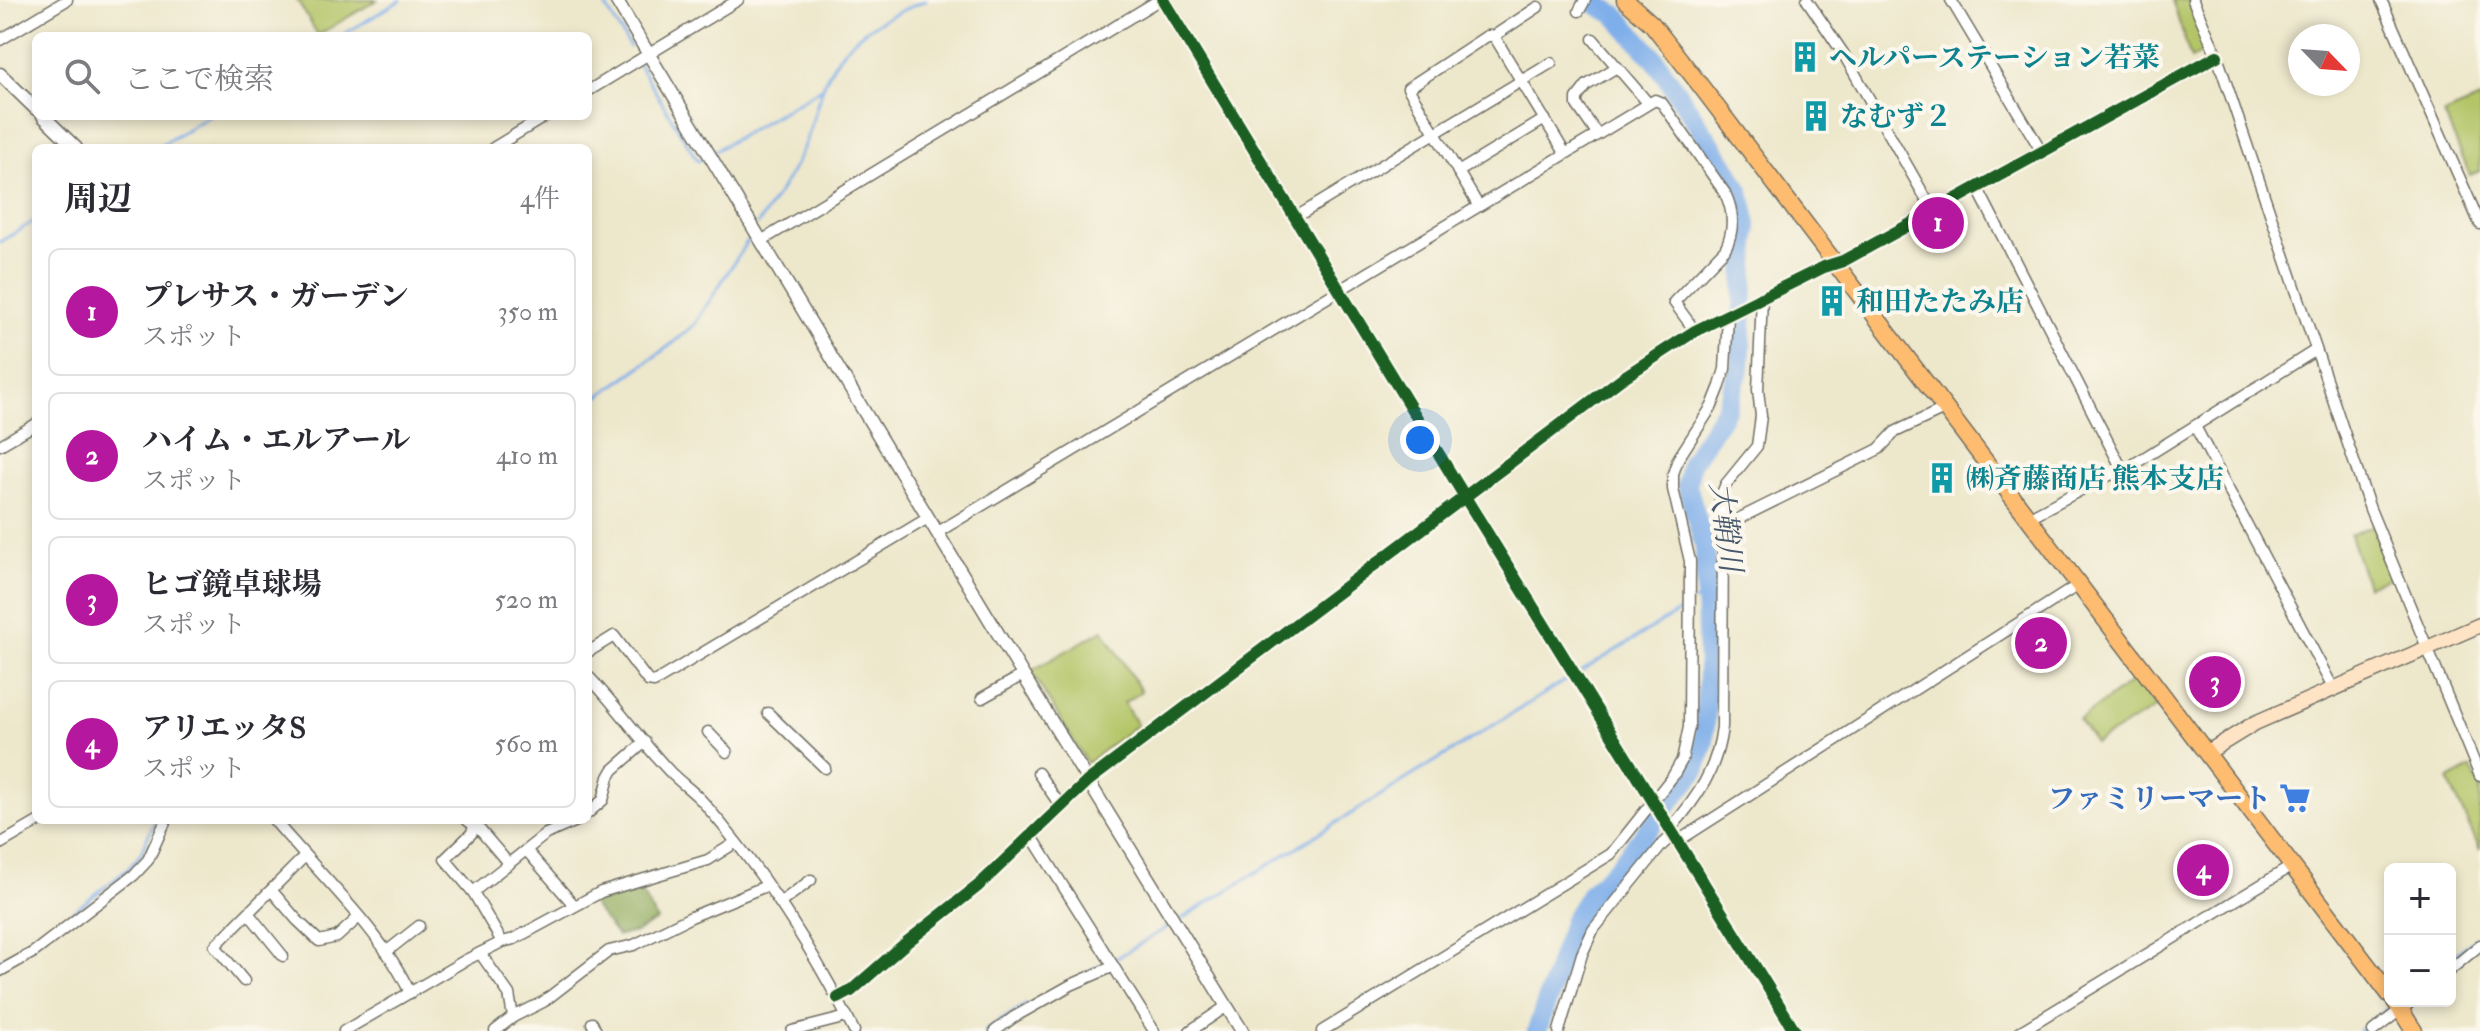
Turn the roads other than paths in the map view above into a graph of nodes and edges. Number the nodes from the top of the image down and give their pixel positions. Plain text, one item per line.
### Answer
1 (67, 0) edge
2 (616, 0) edge
3 (738, 0) edge
4 (1161, 0) edge
5 (1585, 0) edge
6 (1807, 0) edge
7 (1951, 0) edge
8 (2193, 0) edge
9 (2381, 0) edge
10 (1627, 1) edge
11 (1538, 7) dead end
12 (1579, 11) dead end
13 (1494, 36) junction
14 (1593, 39) dead end
15 (0, 40) edge
16 (648, 54) junction
17 (2217, 56) junction
18 (1551, 63) dead end
19 (1617, 67) junction
20 (0, 74) edge
21 (1522, 81) junction
22 (592, 89) edge
23 (1648, 103) junction
24 (32, 105) edge
25 (1545, 119) junction
26 (47, 120) edge
27 (539, 120) edge
28 (1435, 133) junction
29 (1597, 134) junction
30 (72, 144) edge
31 (500, 144) edge
32 (2042, 152) junction
33 (1565, 153) junction
34 (1458, 172) junction
35 (1978, 189) junction
36 (1478, 205) junction
37 (1933, 211) junction
38 (1296, 217) junction
39 (2480, 224) edge
40 (760, 239) junction
41 (1834, 264) junction
42 (1339, 290) junction
43 (1760, 300) junction
44 (1730, 315) junction
45 (1695, 331) junction
46 (2316, 350) junction
47 (1944, 409) junction
48 (32, 426) edge
49 (2196, 428) junction
50 (0, 445) edge
51 (2123, 471) junction
52 (1465, 497) junction
53 (928, 518) junction
54 (2028, 518) junction
55 (1723, 520) junction
56 (938, 532) junction
57 (2078, 585) junction
58 (2480, 625) edge
59 (2426, 648) junction
60 (592, 650) edge
61 (1023, 675) junction
62 (592, 681) edge
63 (2333, 688) junction
64 (982, 698) dead end
65 (768, 713) dead end
66 (708, 732) dead end
67 (645, 742) junction
68 (727, 752) dead end
69 (2208, 752) junction
70 (825, 768) dead end
71 (1038, 773) dead end
72 (2480, 776) edge
73 (1088, 781) junction
74 (1653, 803) junction
75 (1060, 805) junction
76 (592, 810) edge
77 (34, 824) edge
78 (164, 824) edge
79 (277, 824) edge
80 (470, 824) edge
81 (570, 824) edge
82 (1673, 832) junction
83 (1031, 835) junction
84 (735, 843) junction
85 (0, 844) edge
86 (527, 851) junction
87 (304, 857) junction
88 (509, 864) junction
89 (2292, 866) junction
90 (811, 880) dead end
91 (766, 886) junction
92 (272, 891) junction
93 (473, 892) junction
94 (780, 903) junction
95 (574, 905) junction
96 (249, 914) junction
97 (359, 917) junction
98 (419, 926) dead end
99 (502, 942) junction
100 (2480, 945) edge
101 (386, 952) junction
102 (480, 953) junction
103 (283, 956) dead end
104 (2456, 965) edge
105 (1112, 967) junction
106 (0, 971) edge
107 (244, 981) dead end
108 (2384, 984) edge
109 (410, 993) junction
110 (838, 998) junction
111 (1227, 1006) junction
112 (2392, 1007) edge
113 (2400, 1007) edge
114 (513, 1017) junction
115 (847, 1017) junction
116 (344, 1031) edge
117 (495, 1031) edge
118 (792, 1031) edge
119 (854, 1031) edge
120 (995, 1031) edge
121 (1154, 1031) edge
122 (1190, 1031) edge
123 (1242, 1031) edge
124 (1322, 1031) edge
125 (1559, 1031) edge
126 (1795, 1031) edge
127 (2021, 1031) edge
128 (2373, 1031) edge
129 (2414, 1031) edge

1 - 15 street
2 - 16 street
3 - 16 street
4 - 38 street
4 - 40 street
5 - 12 street
6 - 37 street
7 - 32 street
8 - 17 street
9 - 39 street
10 - 41 main road
11 - 13 street
13 - 21 street
13 - 28 street
14 - 19 street
16 - 22 street
16 - 40 street
17 - 32 street
17 - 46 street
18 - 21 street
19 - 23 street
19 - 29 street
20 - 24 street
21 - 25 street
21 - 28 street
23 - 29 street
23 - 45 street
25 - 33 street
25 - 34 street
26 - 30 street
27 - 31 street
28 - 34 street
28 - 38 street
29 - 33 street
32 - 35 street
33 - 36 street
34 - 36 street
35 - 37 street
35 - 51 street
36 - 42 street
37 - 41 street
38 - 42 street
40 - 53 street
41 - 43 street
41 - 47 main road
42 - 52 street
42 - 56 street
43 - 44 street
43 - 55 street
44 - 45 street
44 - 74 street
45 - 52 street
46 - 49 street
46 - 59 street
47 - 54 main road
47 - 55 street
48 - 50 street
49 - 51 street
49 - 63 street
51 - 54 street
52 - 73 street
52 - 74 street
53 - 56 street
53 - 60 street
54 - 57 main road
55 - 82 street
56 - 61 street
57 - 69 main road
57 - 82 street
58 - 59 main road
59 - 63 main road
59 - 72 street
61 - 64 street
61 - 73 street
62 - 67 street
63 - 69 main road
65 - 70 street
66 - 68 street
67 - 76 street
67 - 84 street
69 - 89 main road
71 - 75 street
73 - 75 street
73 - 111 street
74 - 82 street
74 - 124 street
75 - 83 street
77 - 85 street
78 - 106 street
79 - 87 street
80 - 88 street
80 - 93 street
81 - 86 street
82 - 125 street
82 - 126 street
83 - 105 street
83 - 110 street
84 - 91 street
84 - 95 street
86 - 88 street
86 - 95 street
87 - 92 street
87 - 97 street
88 - 93 street
89 - 108 main road
89 - 127 street
90 - 94 street
91 - 94 street
91 - 114 street
92 - 96 street
92 - 97 street
93 - 99 street
94 - 110 street
95 - 99 street
96 - 103 street
96 - 107 street
97 - 101 street
98 - 101 street
99 - 102 street
100 - 104 street
101 - 109 street
102 - 109 street
102 - 114 street
105 - 120 street
105 - 121 street
109 - 116 street
110 - 115 street
111 - 122 street
111 - 123 street
112 - 128 street
113 - 129 main road
114 - 117 street
115 - 118 street
115 - 119 street

